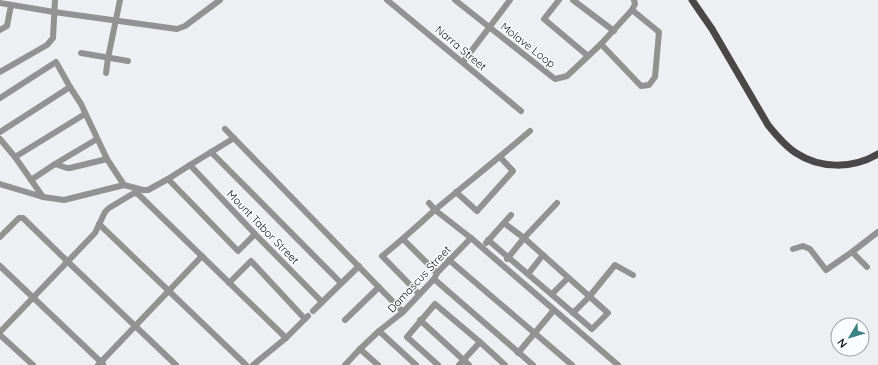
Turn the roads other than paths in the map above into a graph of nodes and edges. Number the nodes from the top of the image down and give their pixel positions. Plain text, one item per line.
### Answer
1 (55, 0) edge
2 (120, 0) edge
3 (220, 0) edge
4 (387, 0) edge
5 (455, 0) edge
6 (510, 0) edge
7 (559, 0) edge
8 (573, 0) edge
9 (634, 0) edge
10 (692, 0) edge
11 (0, 3) edge
12 (11, 5) junction
13 (632, 10) junction
14 (54, 12) junction
15 (115, 21) junction
16 (489, 27) junction
17 (0, 30) edge
18 (614, 31) junction
19 (601, 44) junction
20 (81, 53) dead end
21 (588, 56) junction
22 (108, 58) junction
23 (128, 61) dead end
24 (463, 62) junction
25 (0, 72) edge
26 (106, 73) dead end
27 (70, 87) junction
28 (0, 98) edge
29 (521, 111) dead end
30 (85, 114) junction
31 (225, 129) dead end
32 (530, 131) dead end
33 (0, 132) edge
34 (234, 138) junction
35 (0, 139) edge
36 (97, 139) junction
37 (211, 152) junction
38 (878, 154) edge
39 (15, 157) junction
40 (500, 157) junction
41 (108, 159) junction
42 (55, 164) junction
43 (190, 165) junction
44 (168, 179) junction
45 (31, 180) junction
46 (0, 184) edge
47 (124, 185) junction
48 (456, 192) junction
49 (43, 196) junction
50 (429, 203) dead end
51 (557, 203) dead end
52 (435, 210) junction
53 (511, 215) dead end
54 (504, 223) junction
55 (100, 224) junction
56 (878, 232) edge
57 (255, 234) junction
58 (0, 237) edge
59 (471, 238) junction
60 (524, 238) junction
61 (403, 239) junction
62 (488, 240) junction
63 (482, 247) junction
64 (793, 249) dead end
65 (852, 252) junction
66 (543, 255) junction
67 (202, 256) junction
68 (508, 257) junction
69 (449, 260) junction
70 (67, 261) junction
71 (502, 265) junction
72 (0, 266) edge
73 (359, 266) junction
74 (867, 267) dead end
75 (528, 274) junction
76 (633, 275) dead end
77 (436, 276) junction
78 (568, 278) junction
79 (229, 283) junction
80 (341, 284) junction
81 (379, 287) junction
82 (169, 291) junction
83 (419, 294) junction
84 (552, 294) junction
85 (33, 297) junction
86 (589, 297) junction
87 (322, 302) junction
88 (554, 310) junction
89 (403, 312) junction
90 (573, 313) junction
91 (309, 316) junction
92 (345, 320) dead end
93 (420, 320) junction
94 (135, 326) junction
95 (379, 331) junction
96 (0, 332) edge
97 (535, 333) junction
98 (0, 335) edge
99 (286, 338) junction
100 (480, 342) junction
101 (360, 349) junction
102 (518, 352) junction
103 (462, 363) edge
104 (101, 364) edge
105 (33, 365) edge
106 (176, 365) edge
107 (246, 365) edge
108 (253, 365) edge
109 (345, 365) edge
110 (378, 365) edge
111 (416, 365) edge
112 (438, 365) edge
113 (469, 365) edge
114 (505, 365) edge
115 (533, 365) edge
116 (572, 365) edge
117 (618, 365) edge

1 - 14 street
2 - 15 street
3 - 15 street
4 - 24 street, Narra Street
5 - 16 street, Molave Loop
6 - 16 street
7 - 21 street
8 - 18 street
9 - 13 street, Molave Loop
10 - 38 main road
11 - 12 street
12 - 14 street
12 - 17 street
13 - 18 street, Molave Loop
13 - 19 street
14 - 15 street
14 - 25 street
15 - 22 street
16 - 21 street, Molave Loop
16 - 24 street
18 - 19 street, Molave Loop
19 - 21 street, Molave Loop
20 - 22 street
22 - 23 street
22 - 26 street
24 - 29 street, Narra Street
27 - 28 street
27 - 30 street
27 - 33 street
30 - 36 street
30 - 39 street
31 - 34 street
32 - 40 street
34 - 37 street
34 - 73 street
35 - 39 street
36 - 41 street
36 - 42 street
37 - 43 street
37 - 80 street
39 - 45 street
40 - 48 street
40 - 48 street
41 - 42 street
41 - 47 street
42 - 45 street
43 - 44 street
43 - 57 street, Mount Tabor Street
44 - 47 street
44 - 57 street
45 - 49 street
46 - 49 street
47 - 49 street
48 - 52 street
50 - 52 street
51 - 60 street
52 - 59 street
52 - 61 street
53 - 54 street
54 - 60 street
54 - 62 street
55 - 67 street
55 - 70 street
55 - 82 street
56 - 65 street
57 - 87 street, Mount Tabor Street
58 - 70 street
59 - 63 street
59 - 69 street, Damascus Street
60 - 66 street
60 - 68 street
61 - 77 street
61 - 83 street
62 - 63 street
62 - 68 street
63 - 71 street
64 - 65 street
65 - 74 street
66 - 75 street
66 - 78 street
67 - 79 street
67 - 82 street
68 - 71 street
68 - 75 street
69 - 77 street, Damascus Street
69 - 97 street
70 - 85 street
70 - 94 street
71 - 88 street
72 - 85 street
73 - 80 street
73 - 81 street
75 - 84 street
76 - 86 street
77 - 83 street, Damascus Street
77 - 102 street
78 - 84 street
78 - 86 street
79 - 91 street
79 - 99 street
80 - 87 street
81 - 89 street
81 - 92 street
82 - 94 street
82 - 107 street
83 - 89 street, Damascus Street
84 - 90 street
85 - 96 street
85 - 104 street
86 - 90 street
86 - 90 street
87 - 91 street
88 - 97 street
88 - 117 street
89 - 95 street, Damascus Street
91 - 99 street
93 - 100 street
93 - 103 street
93 - 112 street
94 - 104 street
94 - 106 street
95 - 101 street, Damascus Street
95 - 111 street
97 - 102 street
97 - 116 street
98 - 105 street
99 - 108 street
100 - 103 street
100 - 114 street
101 - 109 street, Damascus Street
101 - 110 street
102 - 115 street
103 - 113 street

